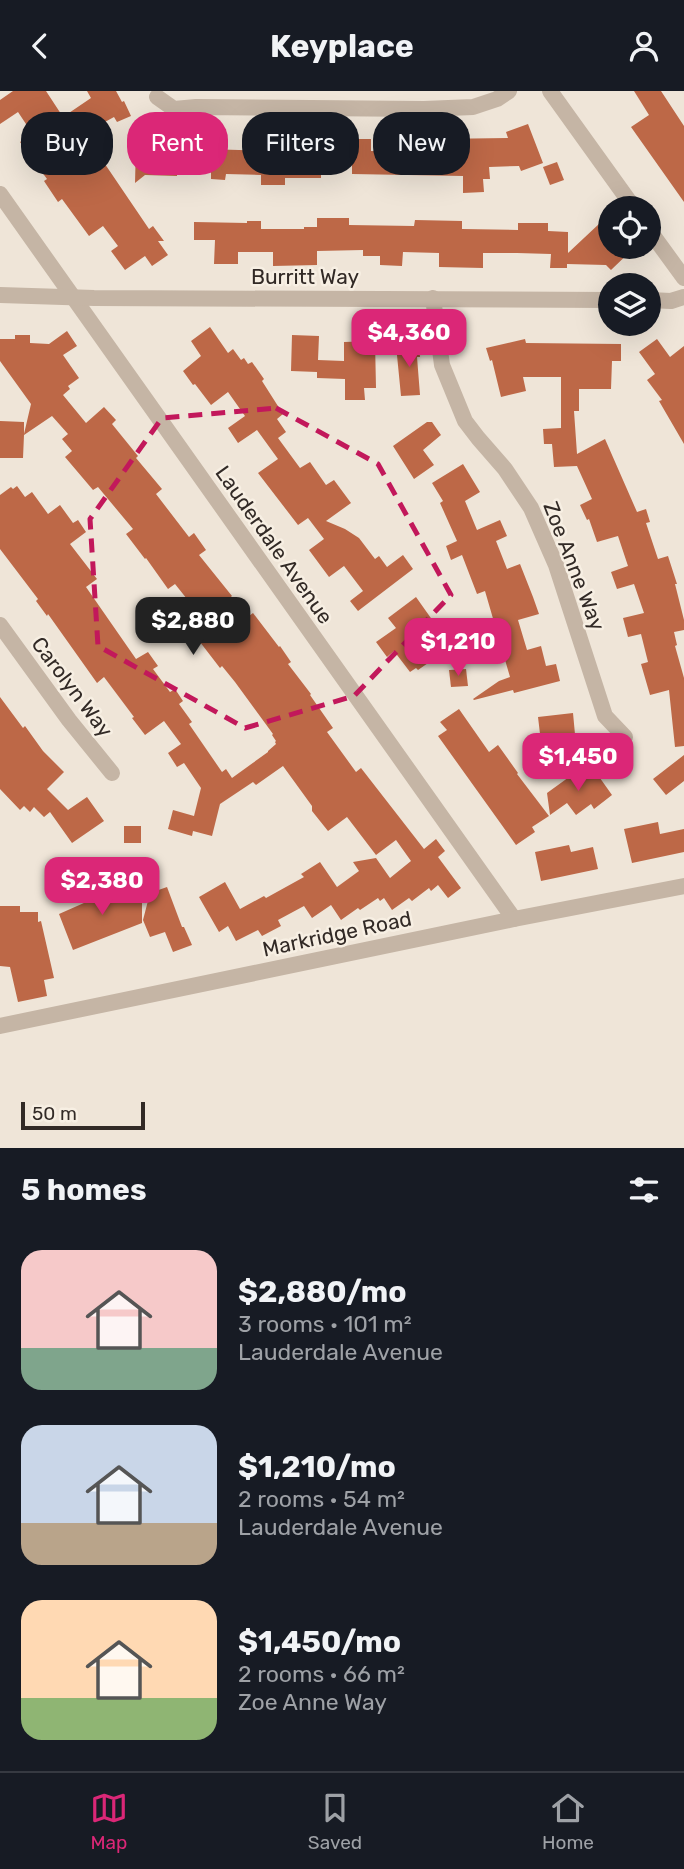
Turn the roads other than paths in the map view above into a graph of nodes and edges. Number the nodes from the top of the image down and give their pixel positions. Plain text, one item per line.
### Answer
1 (509, 91) edge
2 (550, 91) edge
3 (157, 97) dead end
4 (0, 194) edge
5 (625, 196) edge
6 (661, 246) edge
7 (684, 278) edge
8 (0, 295) edge
9 (72, 297) junction
10 (684, 297) edge
11 (433, 298) junction
12 (598, 300) edge
13 (661, 301) edge
14 (0, 625) edge
15 (625, 737) dead end
16 (112, 773) dead end
17 (684, 886) edge
18 (514, 919) junction
19 (0, 1027) edge

1 - 3 street
2 - 5 street
4 - 9 street, Lauderdale Avenue
6 - 7 street
8 - 9 street, Burritt Way
9 - 11 street, Burritt Way
9 - 18 street, Lauderdale Avenue
10 - 13 street
11 - 12 street, Burritt Way
11 - 15 street, Zoe Anne Way
14 - 16 street, Carolyn Way
17 - 18 street, Markridge Road
18 - 19 street, Markridge Road

